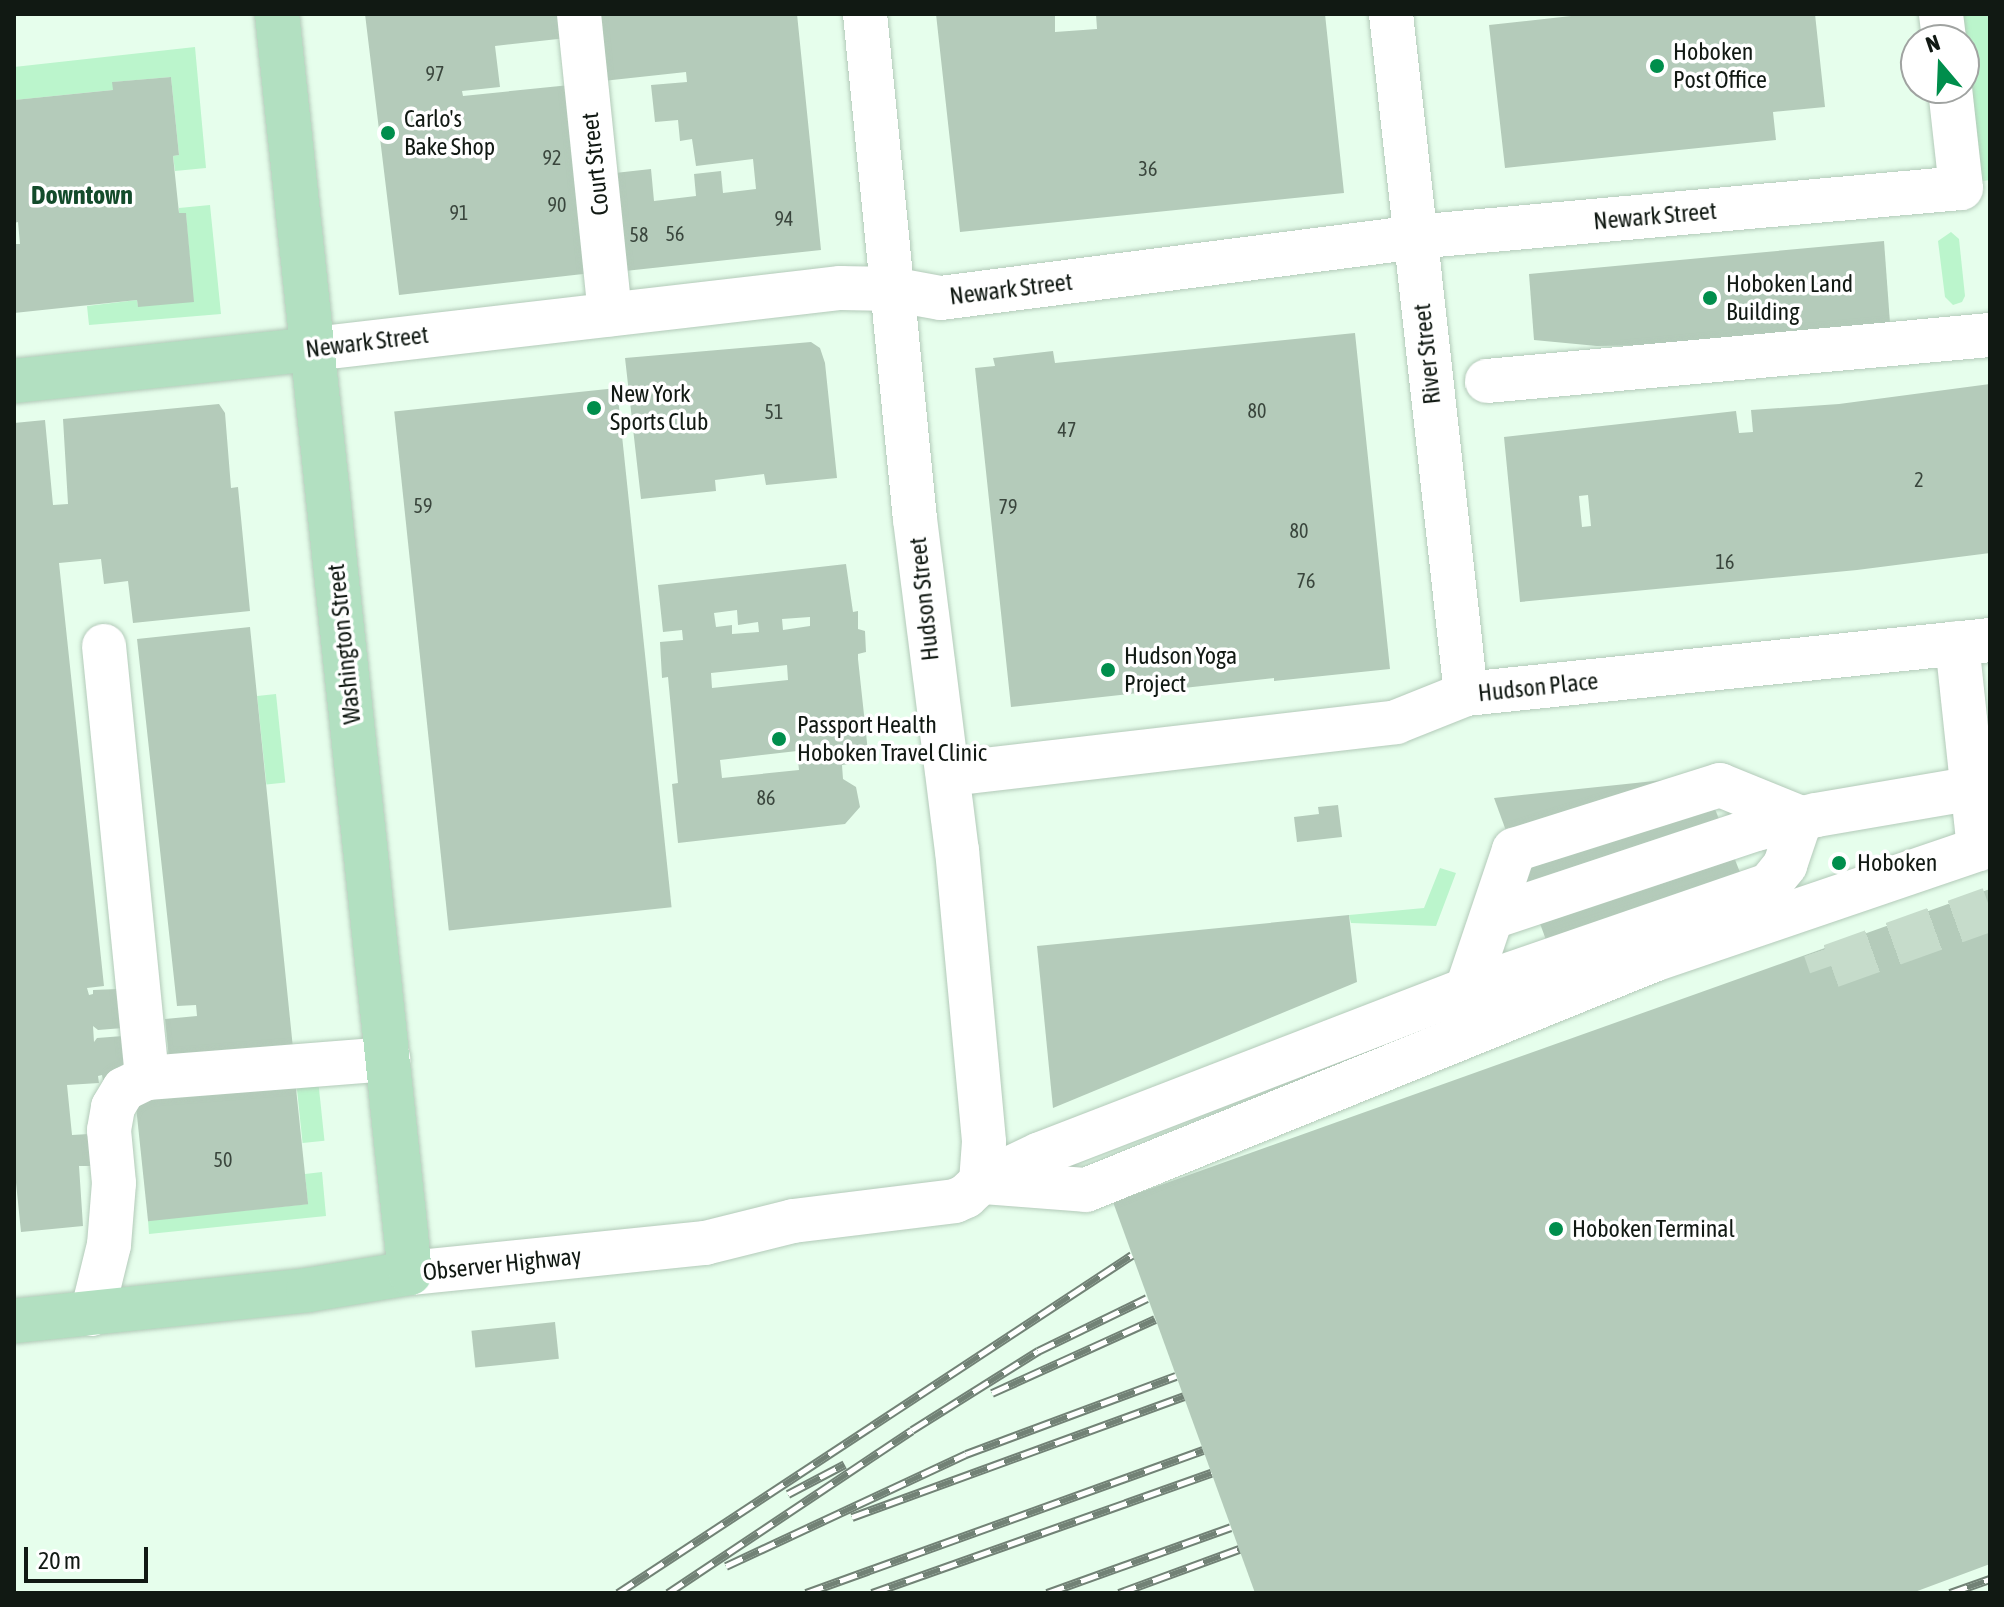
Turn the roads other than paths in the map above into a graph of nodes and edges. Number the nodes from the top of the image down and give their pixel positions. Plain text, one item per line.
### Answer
1 (277, 14) edge
2 (579, 14) edge
3 (865, 14) edge
4 (1391, 14) edge
5 (1952, 104) edge
6 (1414, 237) junction
7 (891, 289) junction
8 (610, 314) junction
9 (1990, 335) edge
10 (313, 349) junction
11 (14, 381) edge
12 (1487, 381) dead end
13 (1974, 642) edge
14 (104, 646) dead end
15 (1466, 694) junction
16 (949, 774) junction
17 (1974, 788) junction
18 (1801, 818) junction
19 (1472, 975) junction
20 (388, 1059) junction
21 (147, 1078) junction
22 (981, 1182) junction
23 (410, 1273) junction
24 (92, 1314) junction
25 (14, 1321) edge

1 - 10 main road, Washington Street
2 - 8 street, Court Street
3 - 7 street, Hudson Street
4 - 6 street, River Street
5 - 6 street, Newark Street
6 - 7 street, Newark Street
6 - 15 street, River Street
7 - 8 street, Newark Street
7 - 16 street, Hudson Street
8 - 10 street, Newark Street
9 - 12 street
10 - 11 main road, Newark Street
10 - 20 main road, Washington Street
13 - 15 street, Hudson Place
13 - 17 street
14 - 21 street
15 - 16 street, Hudson Place
16 - 22 street, Hudson Street
17 - 18 street
17 - 22 street
18 - 19 street, Observer Highway
18 - 19 street
19 - 22 street, Observer Highway
20 - 21 street
20 - 23 main road, Washington Street
21 - 24 street
22 - 23 street, Observer Highway
23 - 24 main road, Observer Highway
24 - 25 main road, Observer Highway

